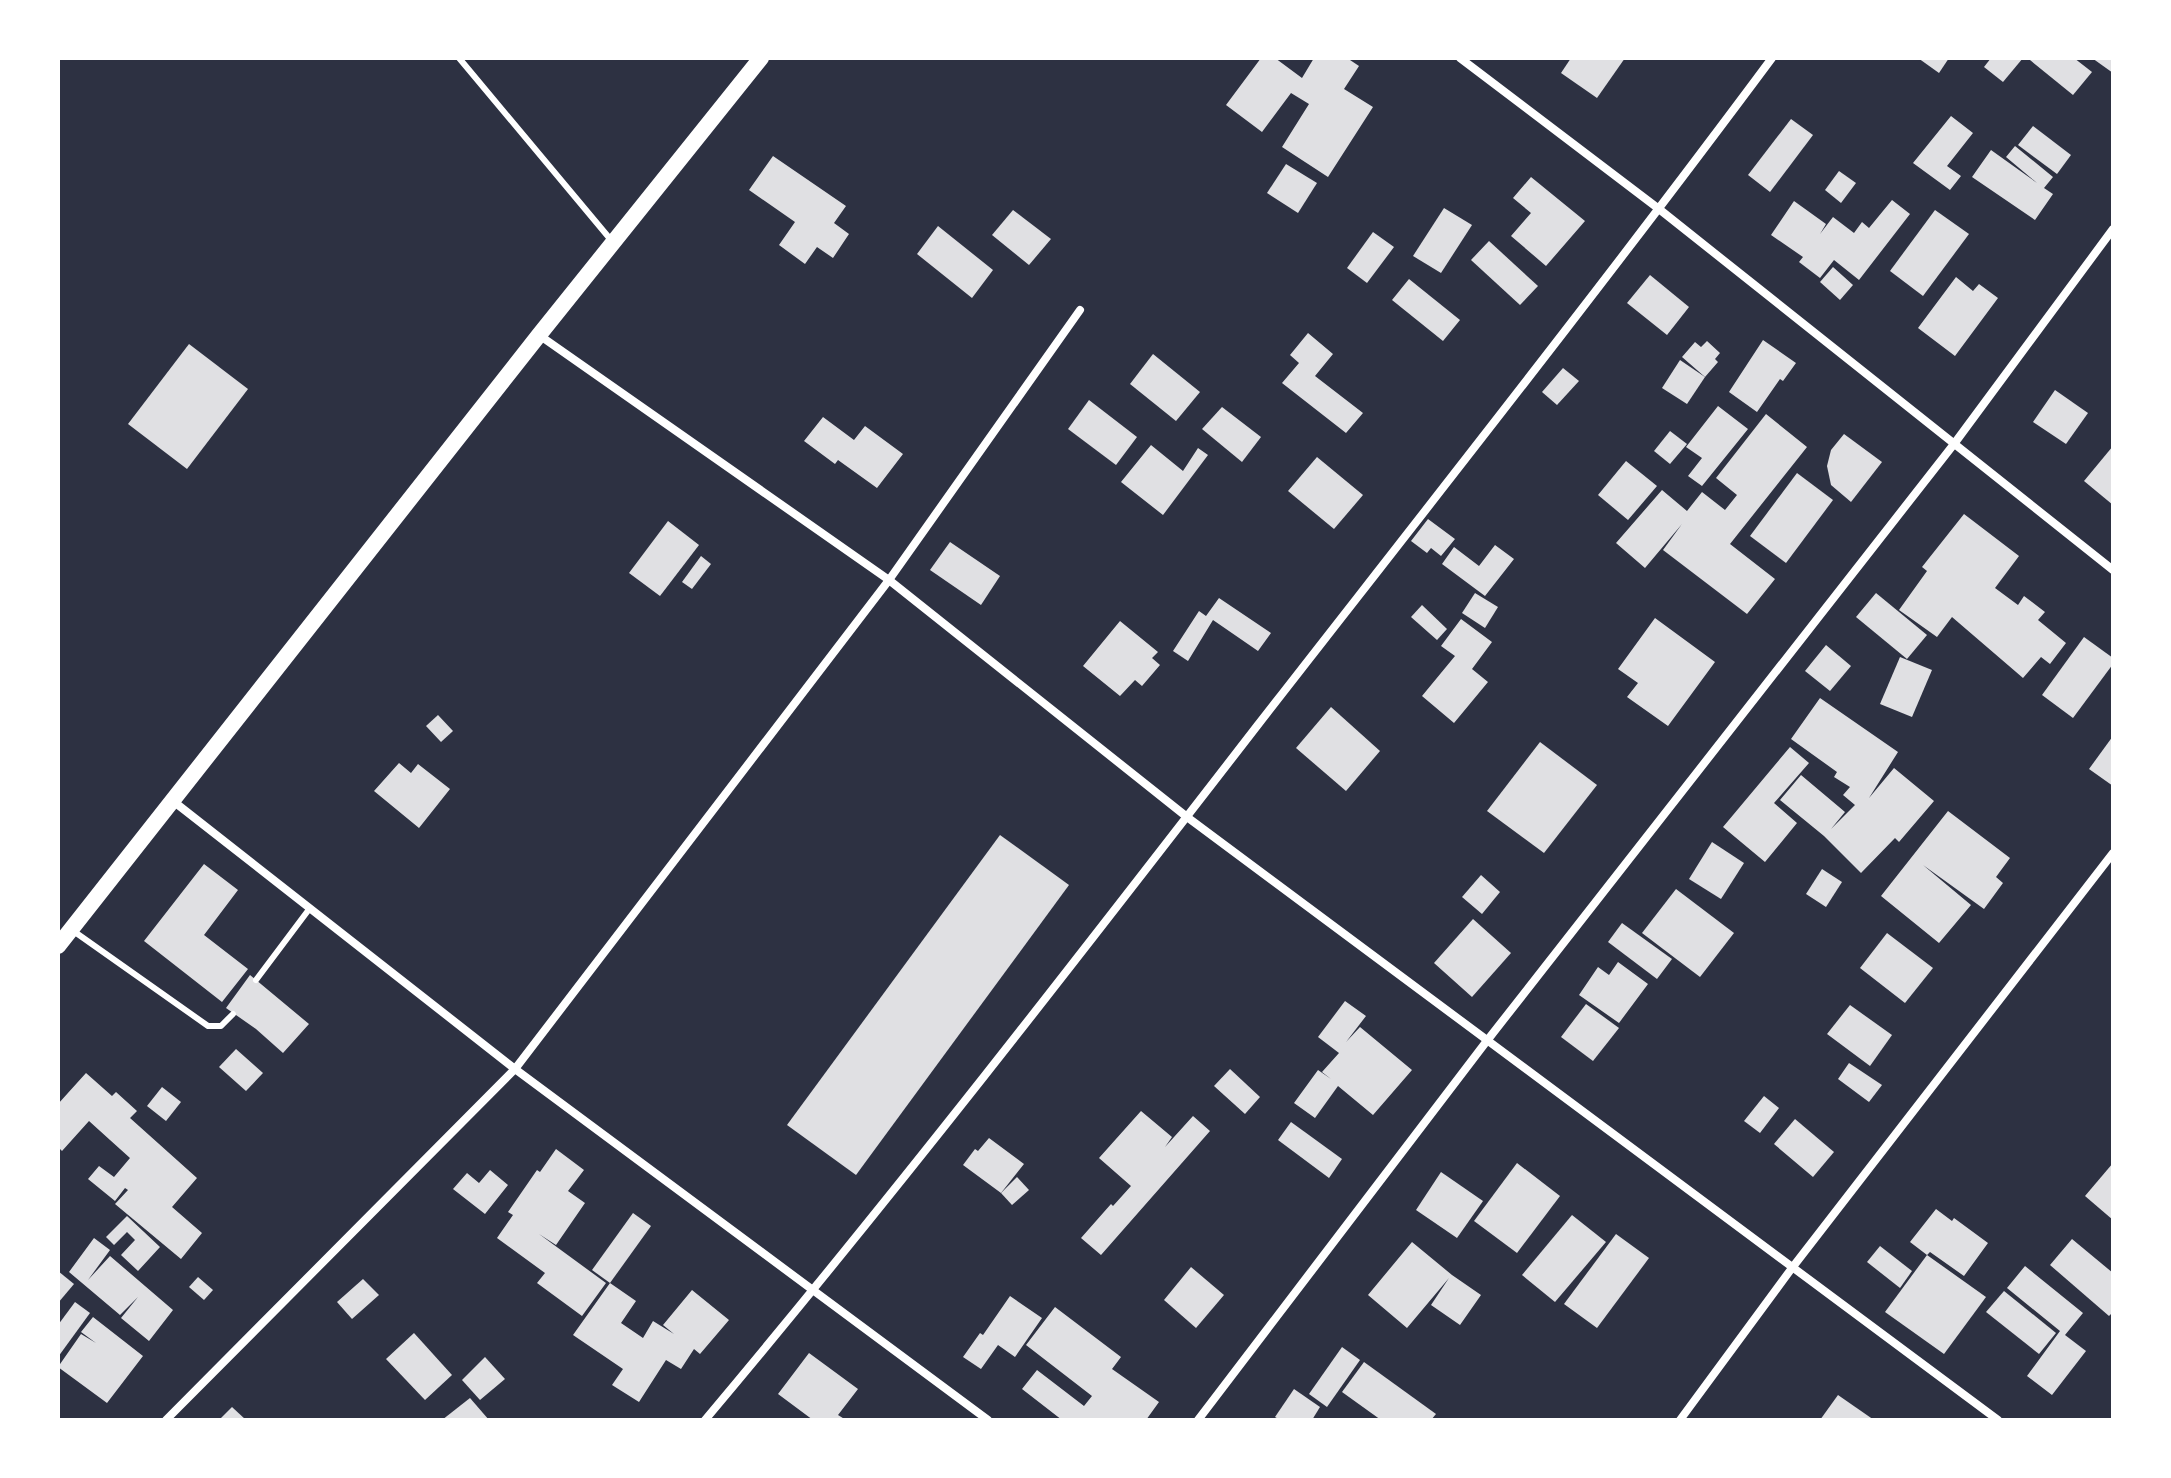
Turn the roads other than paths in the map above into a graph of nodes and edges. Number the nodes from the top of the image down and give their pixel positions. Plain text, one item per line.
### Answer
1 (459, 58) edge
2 (761, 58) edge
3 (1460, 58) edge
4 (1772, 58) edge
5 (1659, 209) junction
6 (2113, 229) edge
7 (613, 243) junction
8 (1080, 310) dead end
9 (539, 335) junction
10 (1954, 444) junction
11 (2113, 570) edge
12 (889, 580) junction
13 (172, 801) junction
14 (1187, 817) junction
15 (2113, 853) edge
16 (310, 908) junction
17 (71, 929) junction
18 (58, 946) edge
19 (256, 980) dead end
20 (233, 1014) dead end
21 (1486, 1042) junction
22 (515, 1069) junction
23 (1792, 1268) junction
24 (813, 1291) junction
25 (166, 1420) edge
26 (705, 1420) edge
27 (988, 1420) edge
28 (1198, 1420) edge
29 (1680, 1420) edge
30 (1998, 1420) edge

1 - 7 lane
2 - 7 main road
3 - 5 street
4 - 5 street
5 - 10 street
5 - 14 street
6 - 10 street
7 - 9 main road
8 - 12 street
9 - 12 street
9 - 13 main road
10 - 11 street
10 - 21 street
12 - 14 street
12 - 22 street
13 - 16 street
13 - 17 main road
14 - 21 street
14 - 24 street
15 - 23 street
16 - 19 lane
16 - 22 street
17 - 18 main road
17 - 20 lane
21 - 23 street
21 - 28 street
22 - 24 street
22 - 25 street
23 - 29 street
23 - 30 street
24 - 26 street
24 - 27 street

